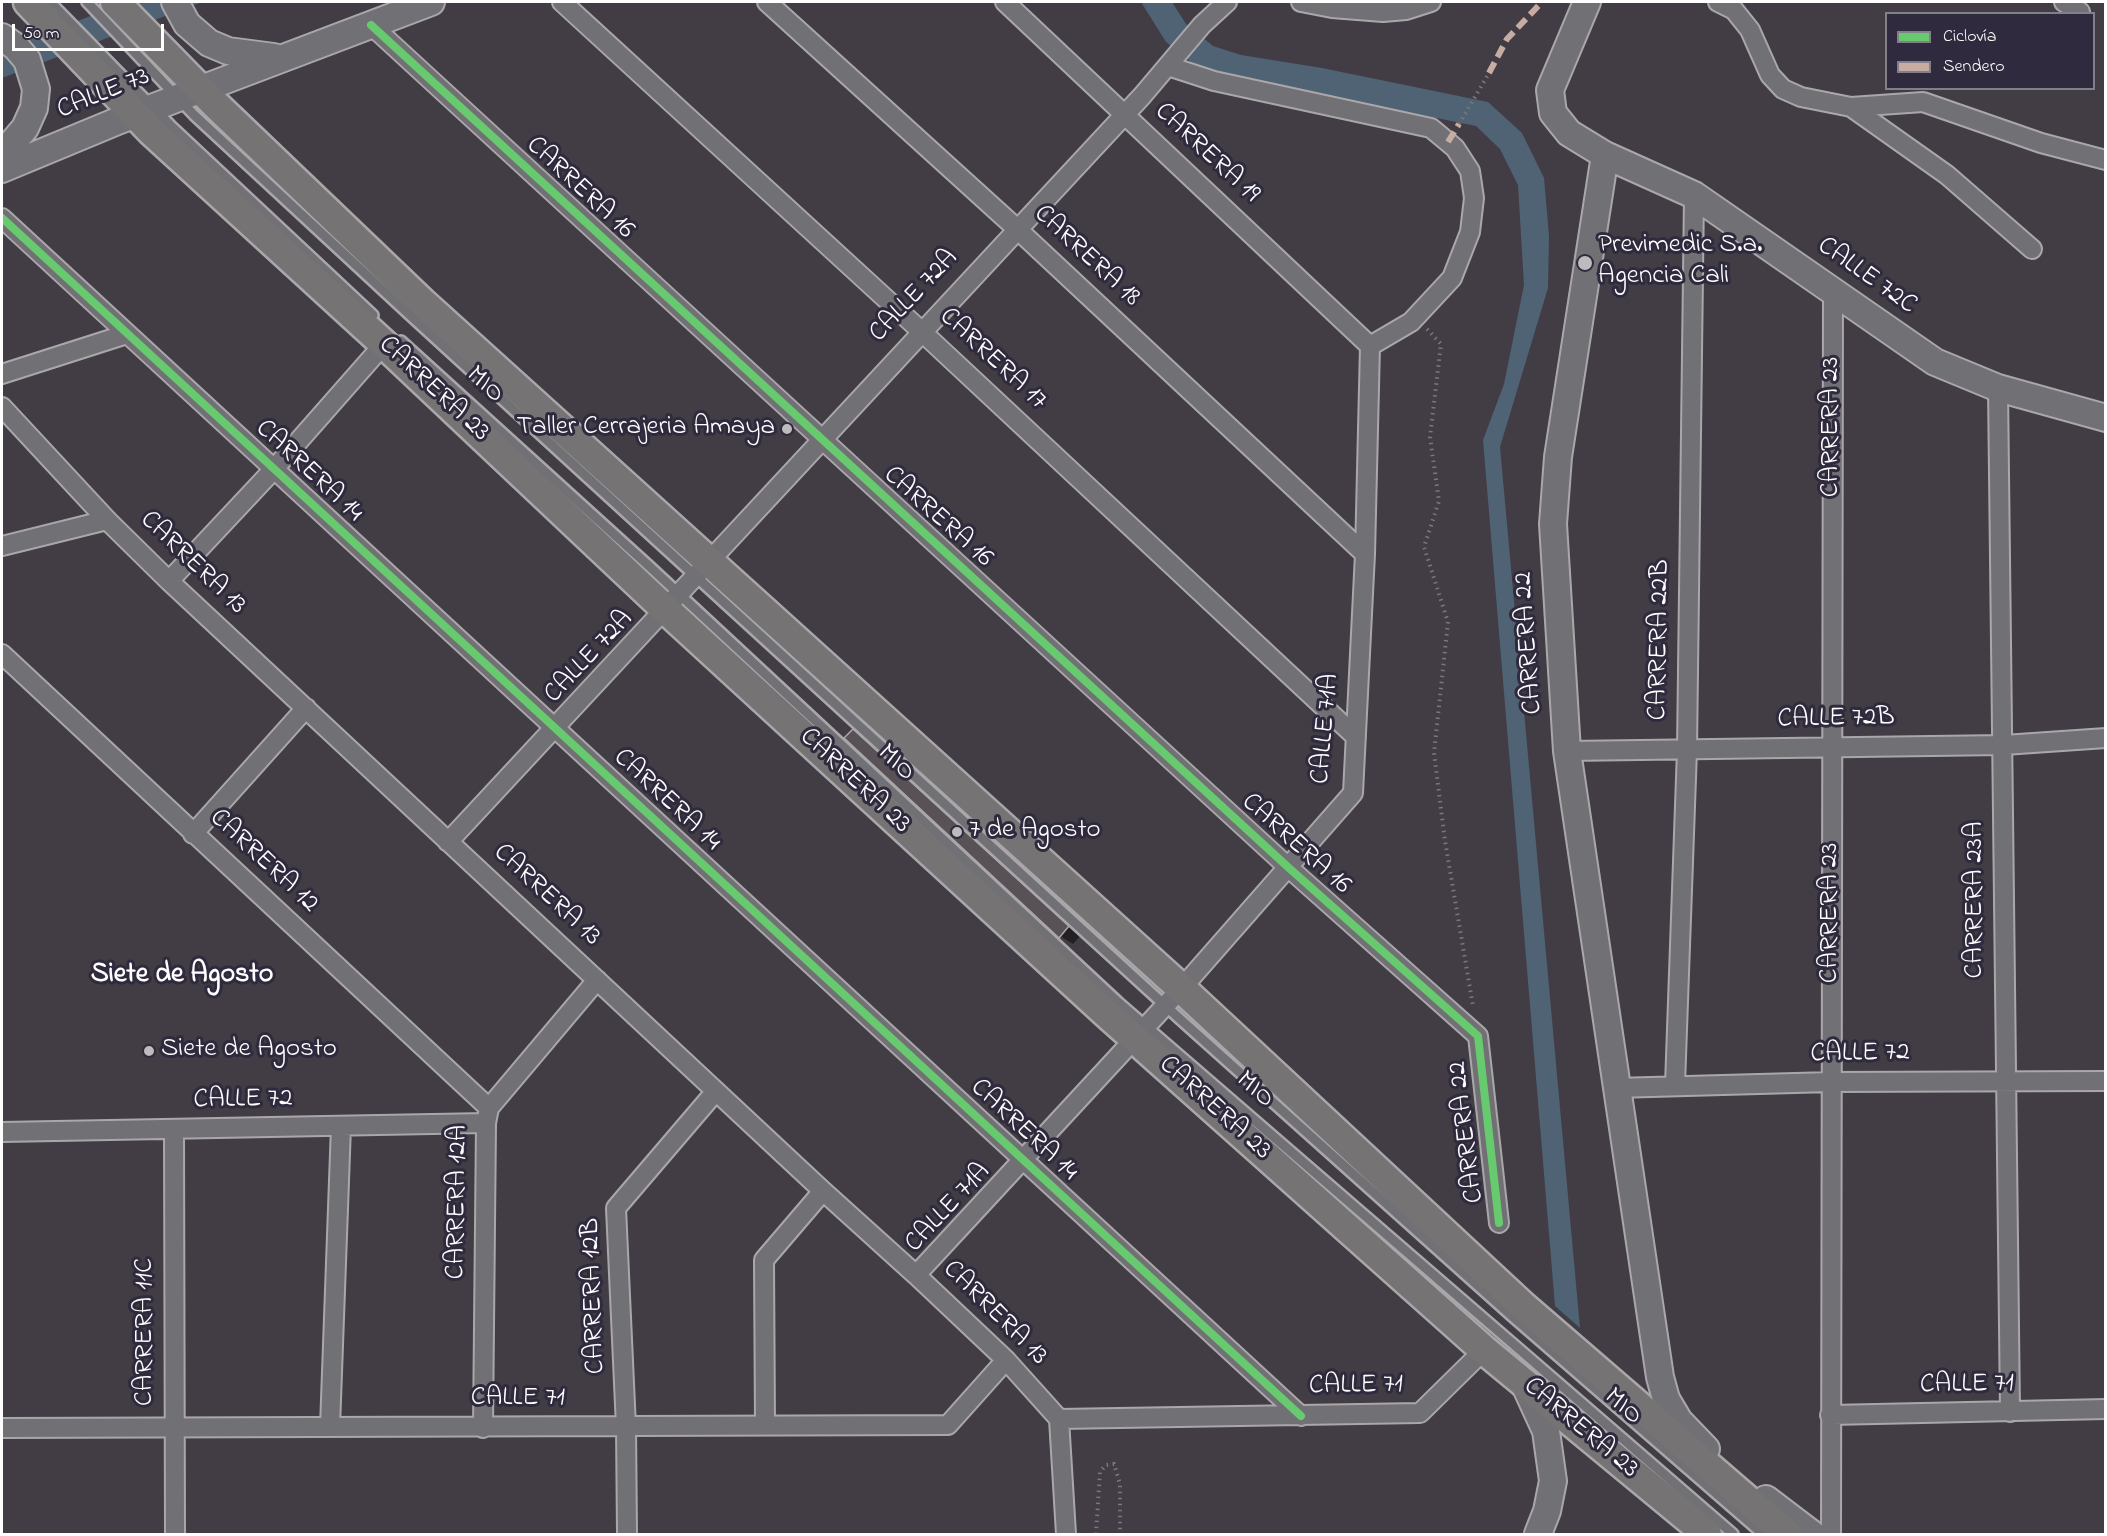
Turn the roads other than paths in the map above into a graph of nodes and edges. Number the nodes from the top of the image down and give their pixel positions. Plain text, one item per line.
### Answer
1 (36, 2) edge
2 (87, 2) edge
3 (115, 2) edge
4 (175, 2) edge
5 (431, 2) edge
6 (562, 2) edge
7 (768, 2) edge
8 (1005, 2) edge
9 (1227, 2) edge
10 (1301, 2) edge
11 (1431, 2) edge
12 (1587, 2) edge
13 (1718, 2) edge
14 (2064, 2) edge
15 (1336, 5) edge
16 (2080, 12) edge
17 (371, 25) junction
18 (2, 37) edge
19 (281, 58) junction
20 (1171, 63) junction
21 (183, 86) junction
22 (137, 104) junction
23 (1851, 107) junction
24 (1123, 113) junction
25 (2, 155) edge
26 (1605, 156) junction
27 (2106, 160) edge
28 (2, 170) edge
29 (1694, 195) junction
30 (2, 218) edge
31 (1016, 228) junction
32 (2032, 249) dead end
33 (1833, 292) junction
34 (921, 331) junction
35 (127, 334) junction
36 (388, 335) junction
37 (1370, 346) junction
38 (2, 374) edge
39 (1998, 388) junction
40 (2, 407) edge
41 (2106, 417) edge
42 (820, 440) junction
43 (274, 469) junction
44 (106, 520) junction
45 (2, 546) edge
46 (1365, 554) junction
47 (701, 568) junction
48 (169, 580) junction
49 (671, 601) junction
50 (2, 654) edge
51 (306, 708) junction
52 (554, 727) junction
53 (1356, 737) junction
54 (2106, 738) edge
55 (2004, 745) junction
56 (1833, 747) junction
57 (1687, 750) junction
58 (1567, 751) junction
59 (193, 834) junction
60 (448, 842) junction
61 (1289, 868) junction
62 (597, 980) junction
63 (1173, 997) junction
64 (1140, 1032) junction
65 (1478, 1036) joint
66 (2005, 1080) junction
67 (2106, 1081) edge
68 (1831, 1083) junction
69 (1675, 1085) junction
70 (1615, 1088) junction
71 (716, 1091) junction
72 (487, 1116) junction
73 (341, 1126) junction
74 (174, 1129) junction
75 (2, 1132) edge
76 (1024, 1160) junction
77 (823, 1191) junction
78 (1499, 1223) dead end
79 (916, 1275) junction
80 (1484, 1350) junction
81 (1006, 1360) junction
82 (1524, 1383) junction
83 (2106, 1409) edge
84 (2010, 1412) junction
85 (1830, 1415) junction
86 (1301, 1416) junction
87 (1059, 1419) junction
88 (765, 1425) junction
89 (174, 1426) junction
90 (330, 1427) junction
91 (626, 1427) junction
92 (2, 1428) edge
93 (483, 1428) junction
94 (175, 1534) edge
95 (627, 1534) edge
96 (1066, 1534) edge
97 (1538, 1534) edge
98 (1707, 1534) edge
99 (1733, 1534) edge
100 (1763, 1534) edge
101 (1787, 1534) edge
102 (1812, 1534) edge
103 (1831, 1534) edge

1 - 22 main road, CARRERA 23
2 - 21 lane
3 - 21 main road, CARRERA 23
4 - 19 street
5 - 17 street, CALLE 73
6 - 34 street, CARRERA 17
7 - 31 street, CARRERA 18
8 - 24 street, CARRERA 19
9 - 20 street, CALLE 72A
10 - 15 street
11 - 15 street
12 - 26 street
13 - 23 street
14 - 16 street
17 - 19 street, CALLE 73
17 - 42 street, CARRERA 16
18 - 25 street
19 - 21 street, CALLE 73
20 - 24 street, CALLE 72A
20 - 37 street
21 - 22 street, CALLE 73
21 - 47 main road, CARRERA 23
22 - 28 street, CALLE 73
22 - 36 main road, CARRERA 23
23 - 27 street
23 - 32 street
24 - 31 street, CALLE 72A
24 - 37 street, CARRERA 19
26 - 29 street, CALLE 72C
26 - 58 street, CARRERA 22
29 - 33 street, CALLE 72C
29 - 57 street, CARRERA 22B
30 - 35 street, CARRERA 14
31 - 34 street, CALLE 72A
31 - 46 street, CARRERA 18
33 - 39 street, CALLE 72C
33 - 56 street, CARRERA 23
34 - 42 street, CALLE 72A
34 - 53 street, CARRERA 17
35 - 38 street
35 - 43 street, CARRERA 14
36 - 43 street
36 - 49 main road, CARRERA 23
37 - 46 street, CALLE 71A
39 - 41 street, CALLE 72C
39 - 55 street, CARRERA 23A
40 - 44 street, CARRERA 13
42 - 47 street, CALLE 72A
42 - 61 street, CARRERA 16
43 - 48 street
43 - 52 street, CARRERA 14
44 - 45 street
44 - 48 street, CARRERA 13
46 - 53 street, CALLE 71A
47 - 49 street, CALLE 72A
47 - 63 main road, CARRERA 23
48 - 51 street, CARRERA 13
49 - 52 street, CALLE 72A
49 - 64 main road, CARRERA 23
50 - 59 street, CARRERA 12
51 - 59 street
51 - 60 street, CARRERA 13
52 - 60 street, CALLE 72A
52 - 76 street, CARRERA 14
53 - 61 street, CALLE 71A
54 - 55 street, CALLE 72B
55 - 56 street, CALLE 72B
55 - 66 street, CARRERA 23A
56 - 57 street, CALLE 72B
56 - 68 street, CARRERA 23
57 - 58 street, CALLE 72B
57 - 69 street, CARRERA 22B
58 - 70 street, CARRERA 22
59 - 72 street, CARRERA 12
60 - 62 street, CARRERA 13
61 - 63 street, CALLE 71A
61 - 65 street, CARRERA 16
62 - 71 street, CARRERA 13
62 - 72 street, CARRERA 12A
63 - 64 street, CALLE 71A
63 - 100 lane, MIO
63 - 101 main road, CARRERA 23
64 - 76 street, CALLE 71A
64 - 80 main road, CARRERA 23
64 - 99 lane, MIO
65 - 78 street, CARRERA 22
66 - 67 street, CALLE 72
66 - 68 street, CALLE 72
66 - 84 street, CARRERA 23A
68 - 69 street, CALLE 72
68 - 85 street, CARRERA 23
69 - 70 street, CALLE 72
70 - 102 street, CARRERA 22
71 - 77 street, CARRERA 13
71 - 91 street, CARRERA 12B
72 - 73 street, CALLE 72
72 - 93 street, CARRERA 12A
73 - 74 street, CALLE 72
73 - 90 street
74 - 75 street, CALLE 72
74 - 89 street, CARRERA 11C
76 - 79 street, CALLE 71A
76 - 86 street, CARRERA 14
77 - 79 street, CARRERA 13
77 - 88 street
79 - 81 street, CARRERA 13
80 - 82 main road, CARRERA 23
80 - 86 street, CALLE 71
81 - 87 street, CARRERA 13
81 - 88 street, CALLE 71
82 - 97 street
82 - 98 main road, CARRERA 23
83 - 84 street, CALLE 71
84 - 85 street, CALLE 71
85 - 103 street, CARRERA 23
86 - 87 street, CALLE 71
87 - 96 street
88 - 91 street, CALLE 71
89 - 90 street, CALLE 71
89 - 92 street, CALLE 71
89 - 94 street, CARRERA 11C
90 - 93 street, CALLE 71
91 - 93 street, CALLE 71
91 - 95 street, CARRERA 12B

